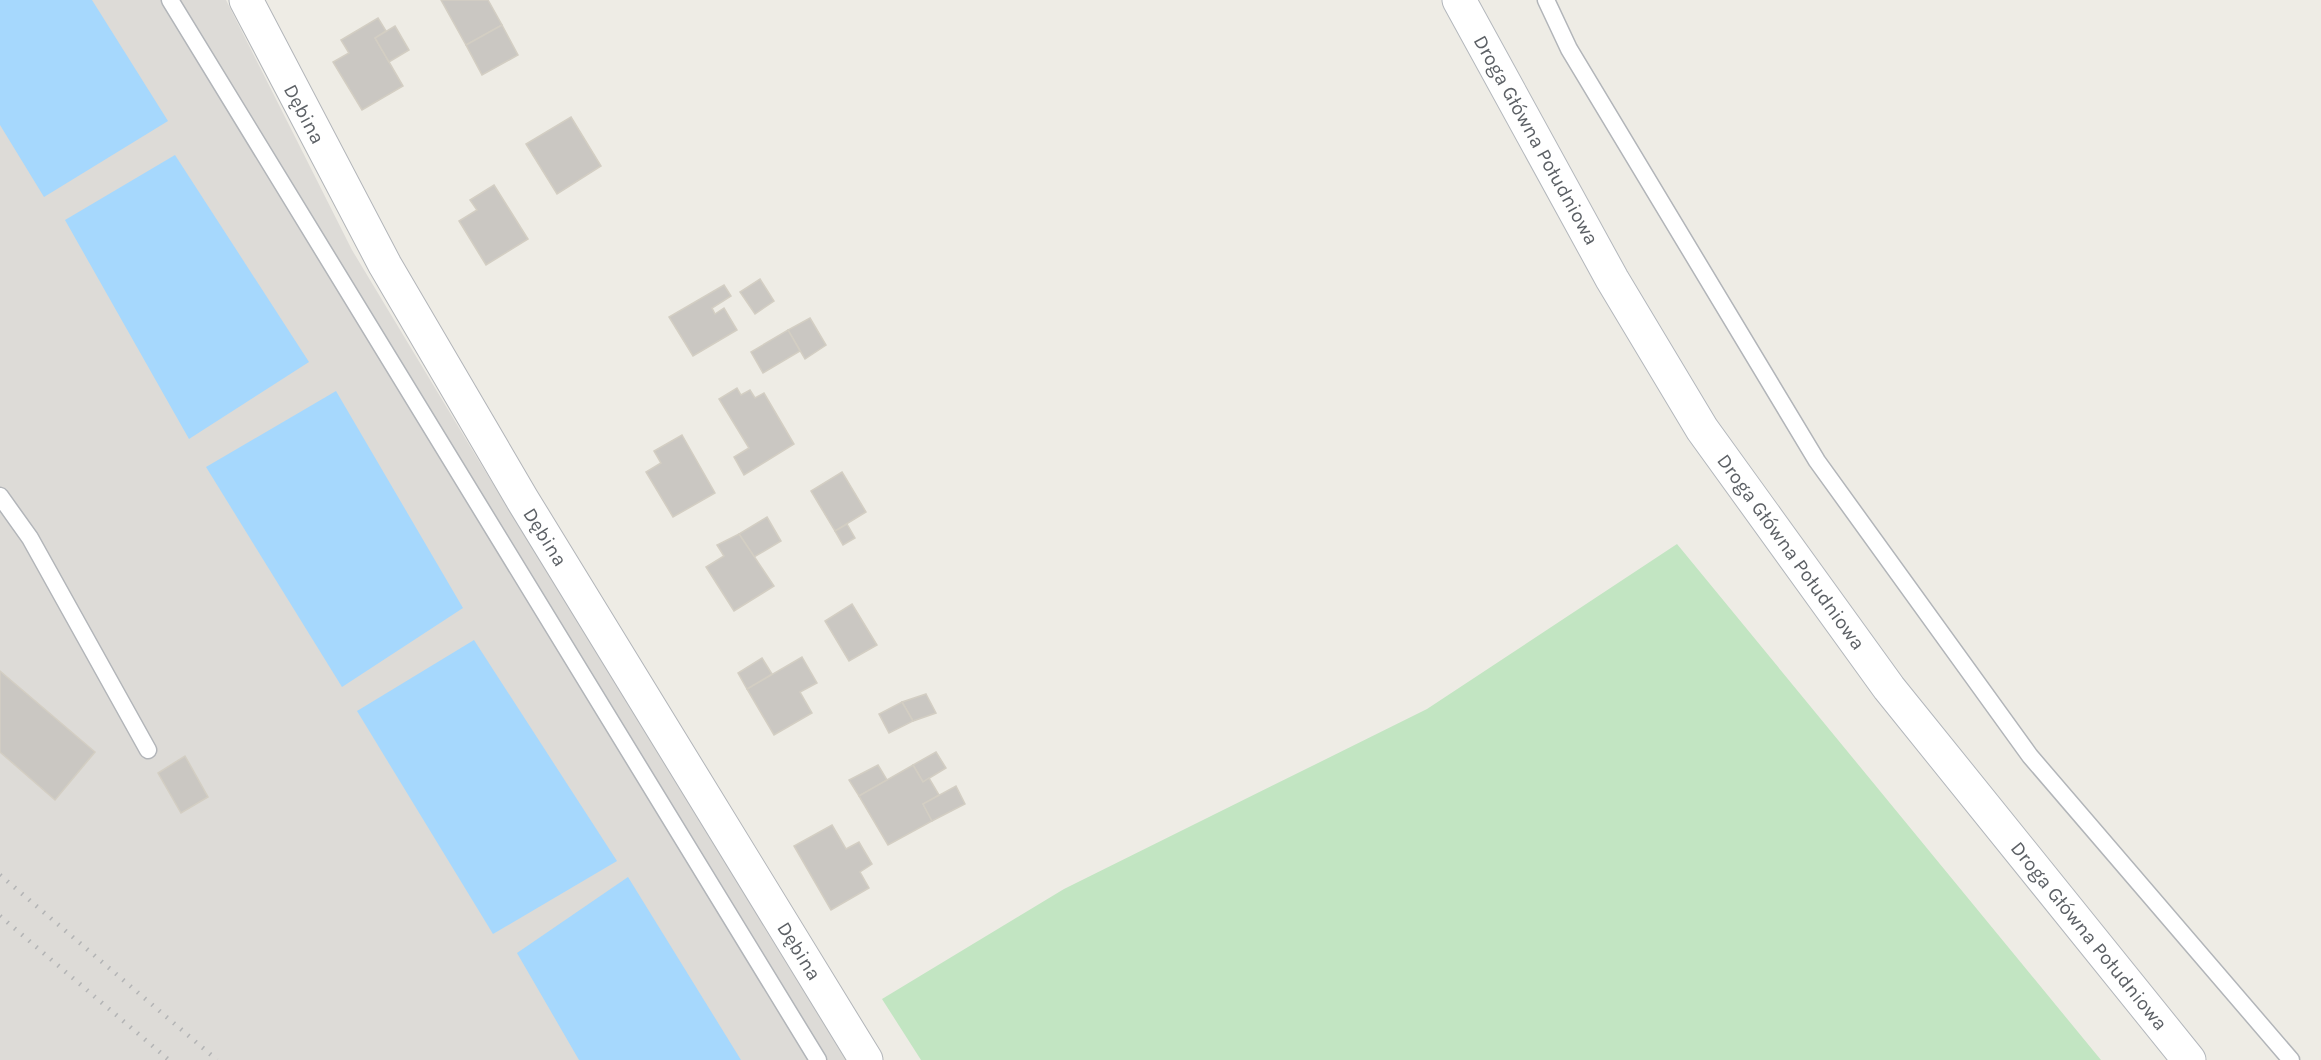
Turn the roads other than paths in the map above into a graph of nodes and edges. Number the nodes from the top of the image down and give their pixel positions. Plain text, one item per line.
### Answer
1 (170, 0) edge
2 (246, 0) edge
3 (1458, 0) edge
4 (1546, 0) edge
5 (0, 496) edge
6 (148, 750) dead end
7 (818, 1060) edge
8 (866, 1060) edge
9 (2189, 1060) edge
10 (2291, 1060) edge

1 - 7 lane
2 - 8 main road, Dębina
3 - 9 main road, Droga Główna Południowa
4 - 10 lane
5 - 6 lane

